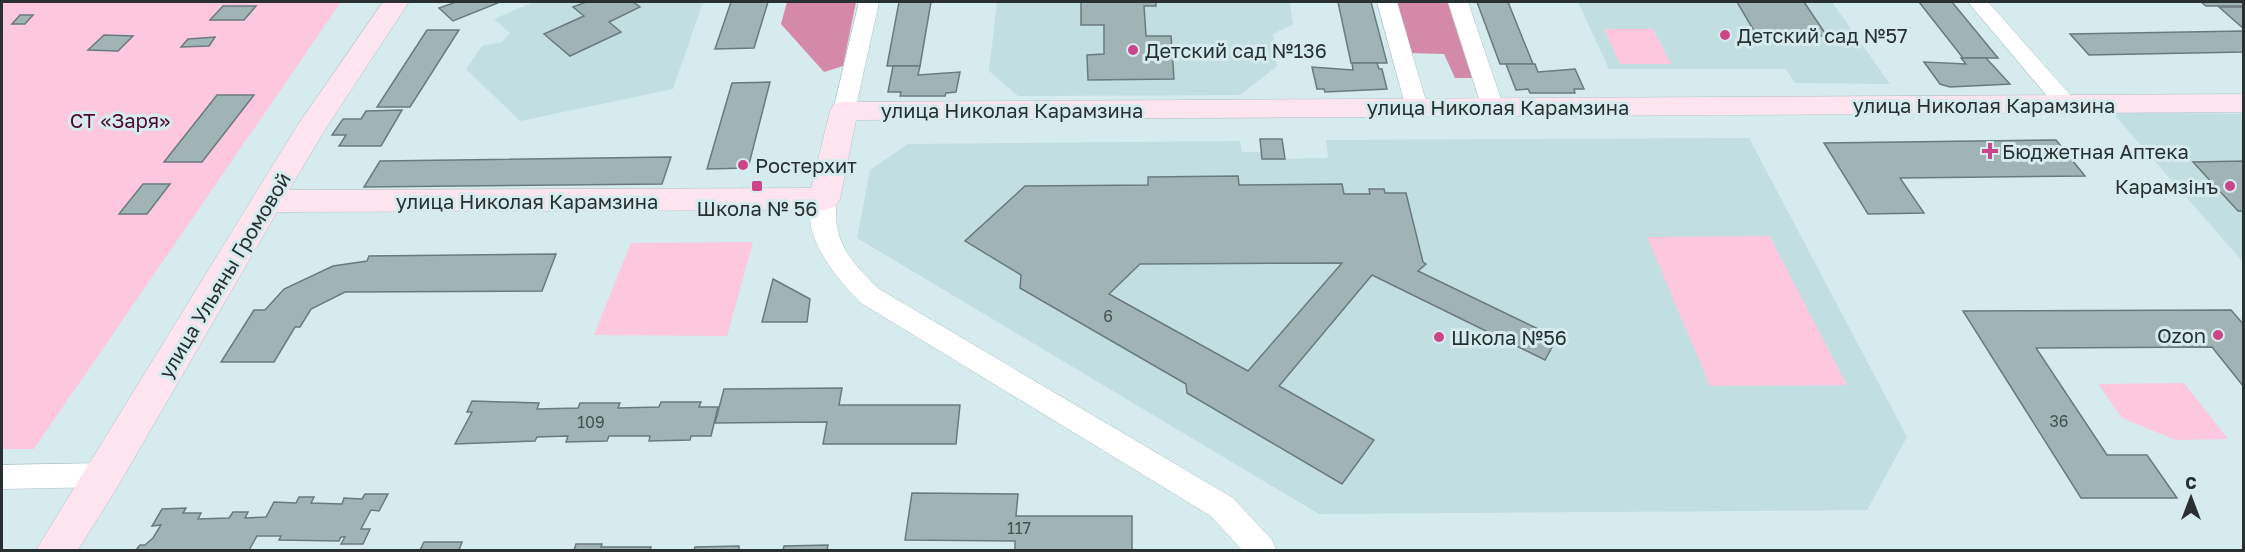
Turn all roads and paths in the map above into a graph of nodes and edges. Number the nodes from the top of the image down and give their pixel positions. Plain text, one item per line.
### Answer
1 (396, 2) edge
2 (869, 2) edge
3 (1387, 2) edge
4 (1458, 2) edge
5 (1978, 2) edge
6 (2244, 103) edge
7 (2066, 104) junction
8 (1416, 108) junction
9 (1493, 108) junction
10 (844, 111) junction
11 (824, 200) junction
12 (267, 201) junction
13 (105, 475) junction
14 (2, 477) edge
15 (56, 550) edge
16 (1261, 550) edge

1 - 12 street, улица Ульяны Громовой
2 - 10 street
3 - 8 street
4 - 9 street
5 - 7 street
6 - 7 street, улица Николая Карамзина
7 - 9 street, улица Николая Карамзина
8 - 9 street, улица Николая Карамзина
8 - 10 street, улица Николая Карамзина
10 - 11 street
11 - 12 street, улица Николая Карамзина
11 - 16 street
12 - 13 street, улица Ульяны Громовой
13 - 14 street
13 - 15 street, улица Ульяны Громовой

